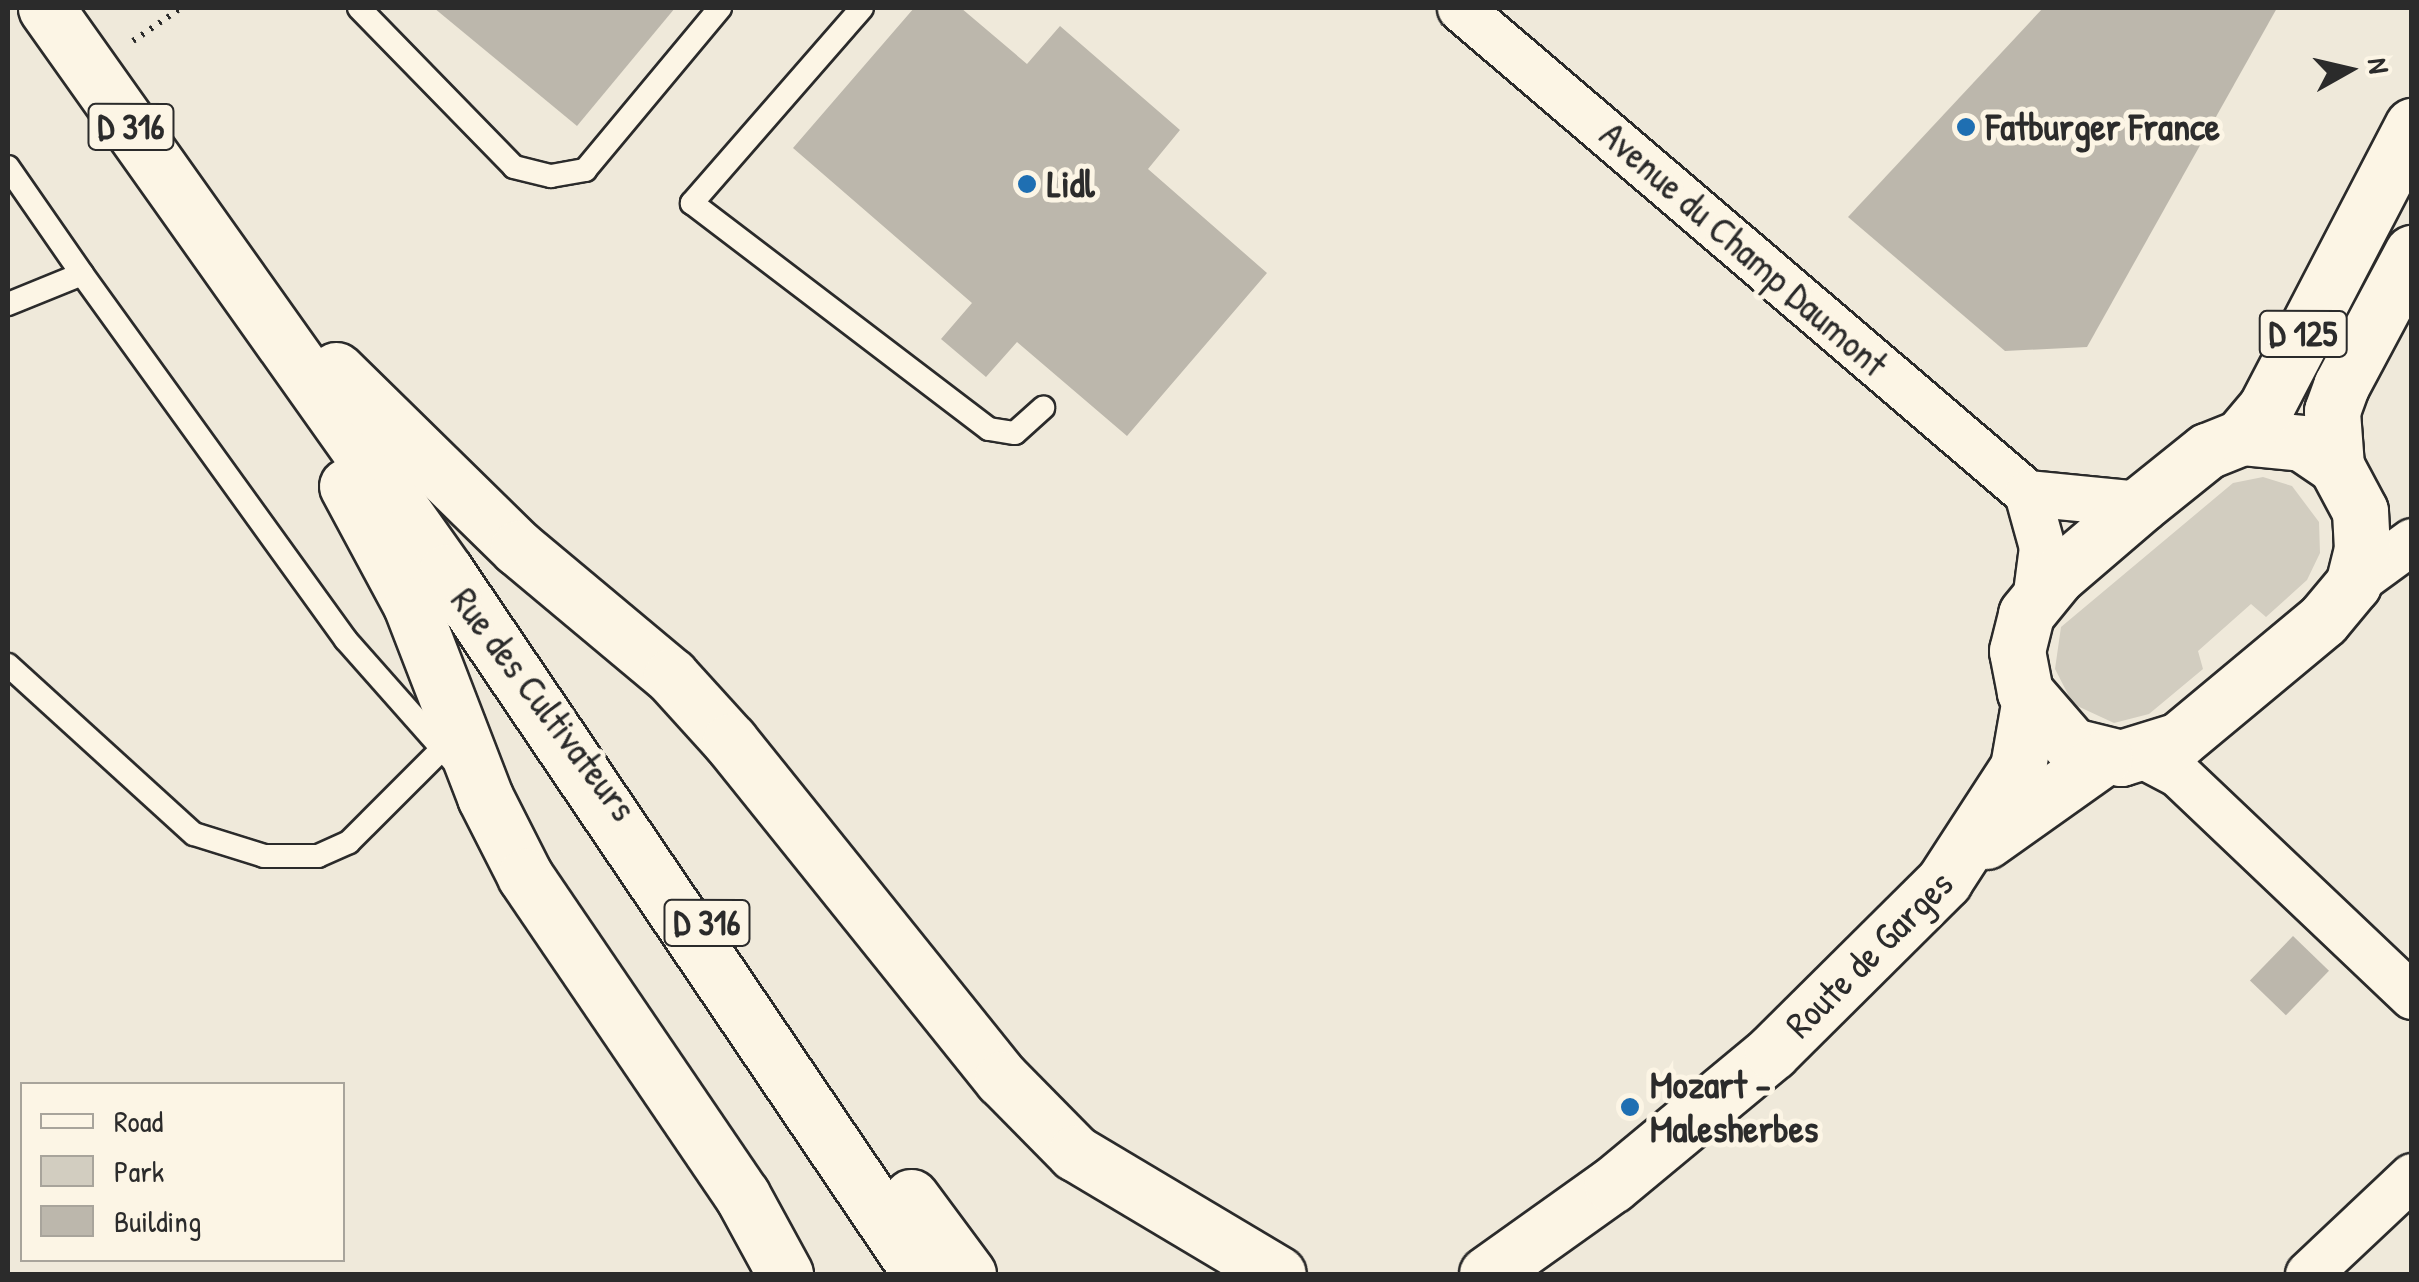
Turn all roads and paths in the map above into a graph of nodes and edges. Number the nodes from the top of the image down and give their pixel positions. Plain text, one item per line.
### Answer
1 (46, 8) edge
2 (359, 8) edge
3 (720, 8) edge
4 (862, 8) edge
5 (1460, 8) edge
6 (2412, 126) edge
7 (8, 167) edge
8 (215, 246) junction
9 (2412, 253) edge
10 (82, 274) junction
11 (8, 304) edge
12 (1043, 408) dead end
13 (2241, 436) junction
14 (2344, 479) junction
15 (2027, 493) junction
16 (2141, 504) junction
17 (2412, 514) edge
18 (2412, 541) edge
19 (446, 572) junction
20 (2353, 584) junction
21 (2035, 600) junction
22 (8, 665) edge
23 (2028, 704) junction
24 (442, 749) junction
25 (2152, 756) junction
26 (485, 797) junction
27 (1967, 854) junction
28 (2412, 996) edge
29 (2412, 1176) edge
30 (785, 1274) edge
31 (922, 1274) edge
32 (968, 1274) edge
33 (1278, 1274) edge
34 (1487, 1274) edge
35 (2308, 1274) edge

1 - 8 main road, D 316
2 - 3 lane
4 - 12 lane
5 - 15 street, Avenue du Champ Daumont
6 - 13 main road, D 125
7 - 10 lane
8 - 19 main road, D 316
8 - 26 main road
8 - 33 main road
9 - 14 main road, D 125
10 - 11 lane
10 - 24 lane
13 - 14 main road
13 - 16 main road
14 - 17 street
14 - 20 main road
15 - 16 street
15 - 21 street
16 - 21 main road
18 - 20 street
19 - 31 main road, Rue des Cultivateurs / D 316
19 - 32 main road, Rue des Cultivateurs / D 316
20 - 25 main road, Route de Garges
21 - 23 main road
22 - 24 lane
23 - 25 main road
23 - 27 main road, Route de Garges
24 - 26 lane
25 - 27 main road, Route de Garges
25 - 28 street
26 - 30 main road
27 - 34 main road, Route de Garges
29 - 35 street

